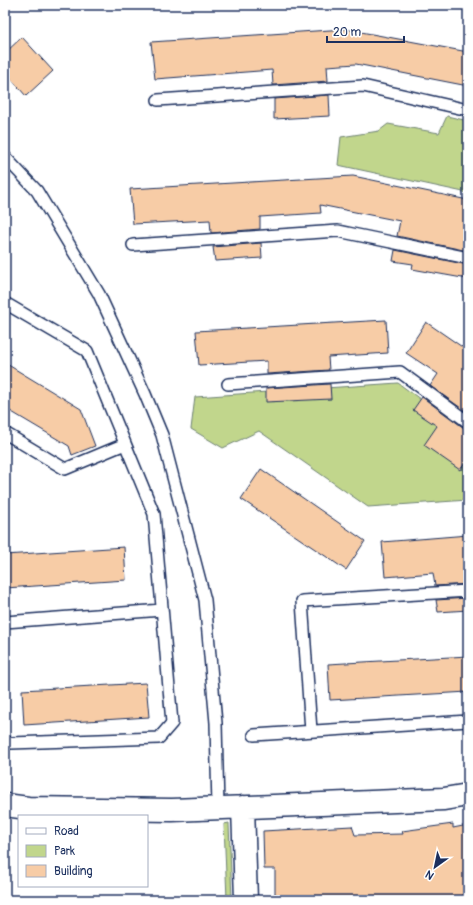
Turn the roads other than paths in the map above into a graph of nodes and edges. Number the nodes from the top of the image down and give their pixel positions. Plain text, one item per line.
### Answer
1 (158, 100) dead end
2 (468, 110) edge
3 (5, 156) edge
4 (133, 245) dead end
5 (468, 258) edge
6 (5, 303) edge
7 (228, 384) dead end
8 (468, 422) edge
9 (5, 433) edge
10 (125, 444) junction
11 (468, 591) edge
12 (162, 610) junction
13 (5, 622) edge
14 (468, 721) edge
15 (311, 731) junction
16 (254, 735) dead end
17 (5, 742) edge
18 (468, 795) edge
19 (5, 805) edge
20 (243, 807) junction
21 (218, 808) junction
22 (246, 900) edge

1 - 2 lane
3 - 21 lane
4 - 5 lane
6 - 10 lane
7 - 8 lane
9 - 10 lane
10 - 12 lane
11 - 15 lane
12 - 13 lane
12 - 17 lane
14 - 15 lane
15 - 16 lane
18 - 20 street
19 - 21 street
20 - 21 street
20 - 22 street

